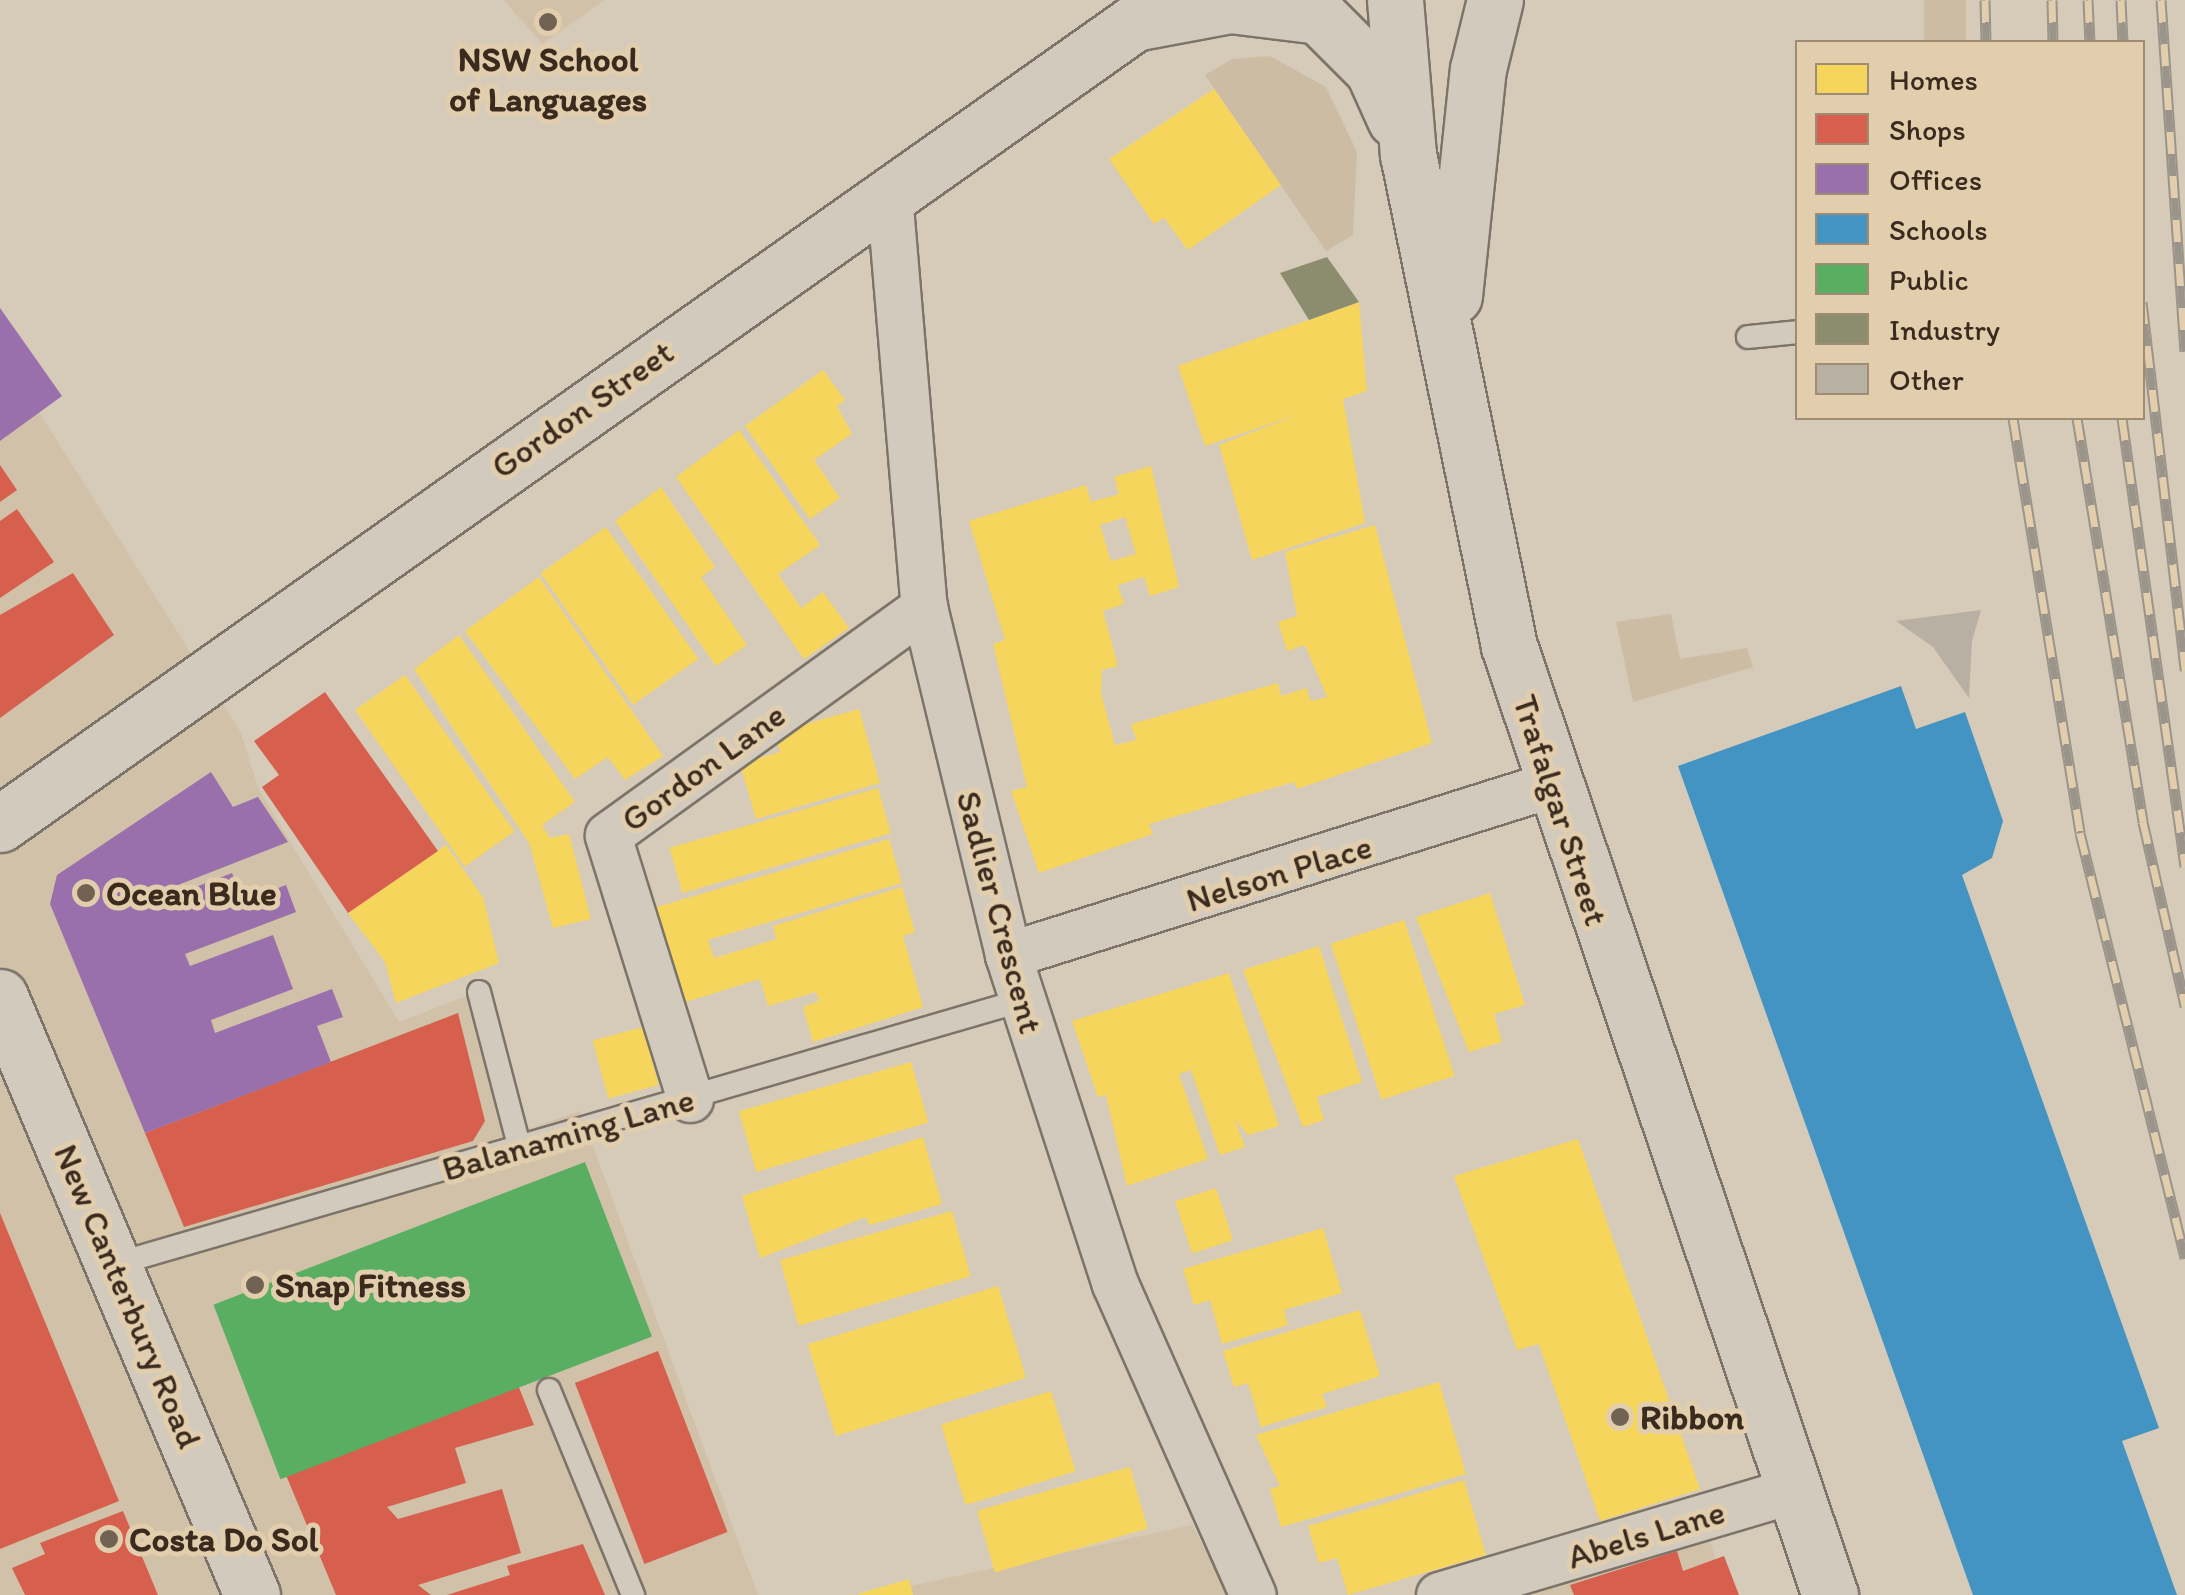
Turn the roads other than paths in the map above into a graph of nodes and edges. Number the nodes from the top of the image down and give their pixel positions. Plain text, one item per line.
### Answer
1 (1395, 0) edge
2 (1463, 0) edge
3 (1495, 0) edge
4 (1151, 12) edge
5 (1478, 68) junction
6 (1408, 154) junction
7 (889, 194) junction
8 (1795, 332) edge
9 (1748, 337) dead end
10 (1448, 348) junction
11 (924, 607) junction
12 (1549, 785) junction
13 (0, 824) edge
14 (1008, 955) junction
15 (479, 992) dead end
16 (0, 998) edge
17 (1020, 1001) junction
18 (690, 1100) junction
19 (520, 1149) junction
20 (116, 1264) junction
21 (549, 1390) dead end
22 (1796, 1489) junction
23 (252, 1595) edge
24 (632, 1595) edge
25 (1253, 1595) edge
26 (1439, 1595) edge
27 (1830, 1595) edge

1 - 6 main road, Trafalgar Street
2 - 5 main road
3 - 5 main road
4 - 6 main road
4 - 7 main road, Gordon Street
5 - 10 main road
6 - 10 main road, Trafalgar Street
7 - 11 street, Sadlier Crescent
7 - 13 main road, Gordon Street
8 - 9 lane
10 - 12 main road, Trafalgar Street
11 - 14 street, Sadlier Crescent
11 - 18 street, Gordon Lane
12 - 14 street, Nelson Place
12 - 22 main road, Trafalgar Street
14 - 17 street, Sadlier Crescent
15 - 19 lane
16 - 20 main road, New Canterbury Road
17 - 18 lane, Balanaming Lane
17 - 25 street, Sadlier Crescent
18 - 19 lane, Balanaming Lane
19 - 20 lane, Balanaming Lane
20 - 23 main road, New Canterbury Road
21 - 24 lane
22 - 26 street, Abels Lane
22 - 27 main road, Trafalgar Street

